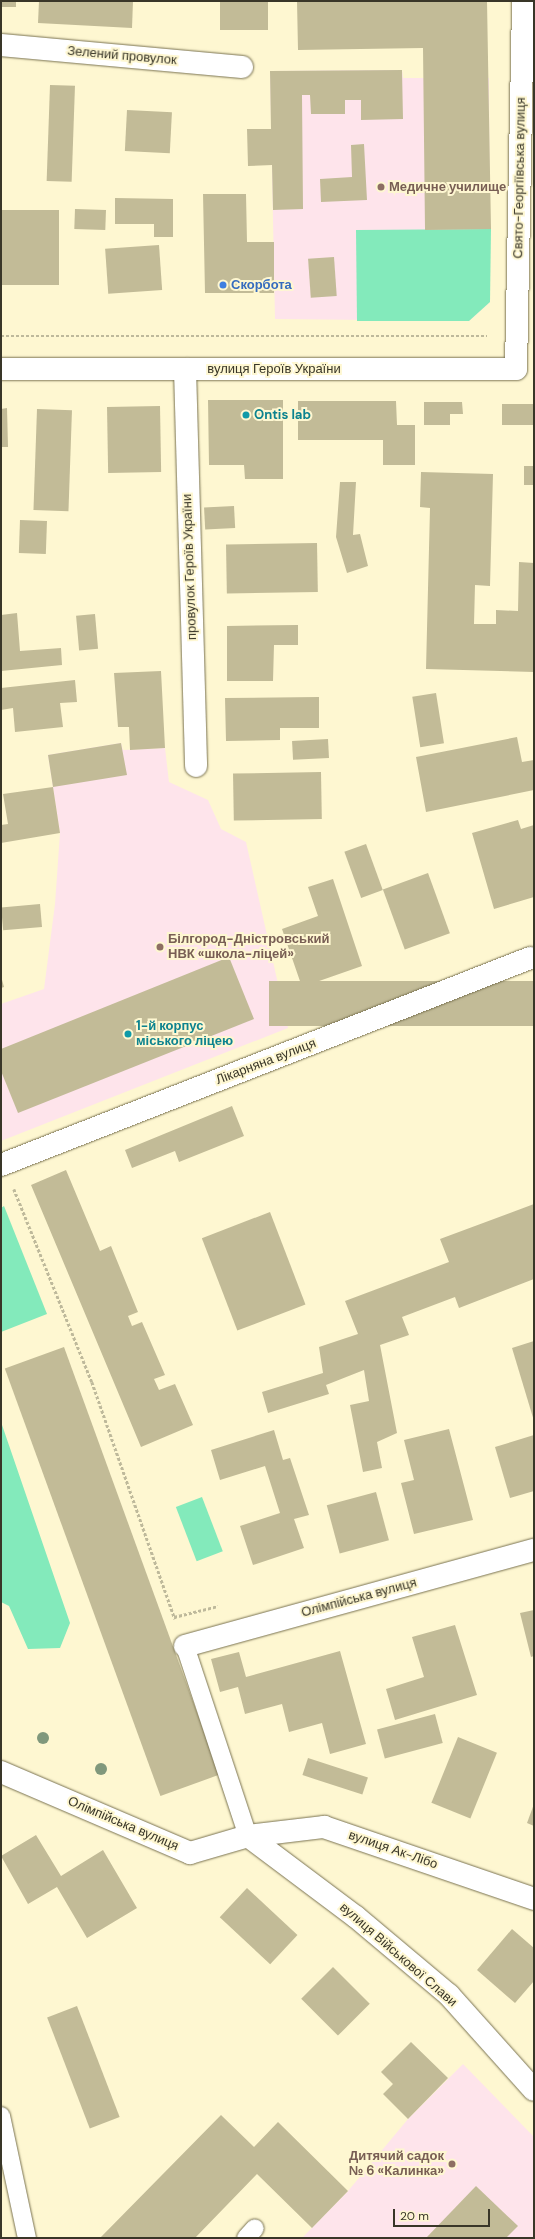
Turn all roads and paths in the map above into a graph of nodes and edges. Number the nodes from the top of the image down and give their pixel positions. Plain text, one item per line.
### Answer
1 (523, 1) edge
2 (1, 46) edge
3 (242, 67) dead end
4 (517, 323) junction
5 (1, 336) edge
6 (525, 356) edge
7 (1, 369) edge
8 (185, 369) junction
9 (196, 766) dead end
10 (530, 958) dead end
11 (3, 1165) edge
12 (534, 1550) edge
13 (185, 1646) junction
14 (1, 1772) edge
15 (248, 1836) junction
16 (534, 1899) edge
17 (534, 2090) edge
18 (1, 2116) edge
19 (28, 2234) edge

1 - 4 street, Свято-Георгіївська вулиця
2 - 3 street, Зелений провулок
4 - 5 path
4 - 6 street, Свято-Георгіївська вулиця
6 - 8 street, вулиця Героїв України
7 - 8 street, вулиця Героїв України
8 - 9 street, провулок Героїв України
10 - 11 street, Лікарняна вулиця
11 - 13 path
12 - 13 street, Олімпійська вулиця
13 - 15 lane
14 - 15 street, Олімпійська вулиця
15 - 16 street, вулиця Ак-Лібо
15 - 17 street, вулиця Військової Слави
18 - 19 lane

